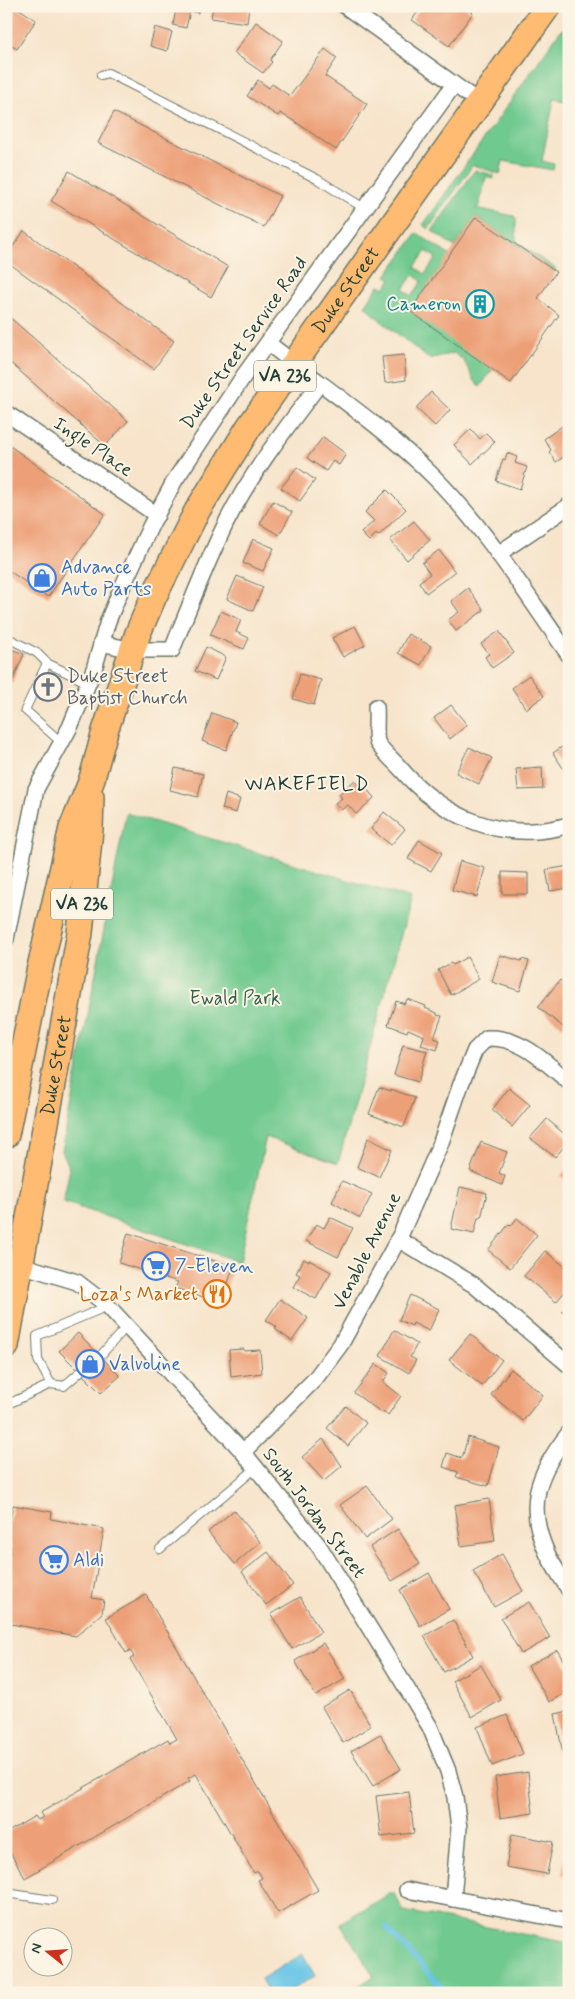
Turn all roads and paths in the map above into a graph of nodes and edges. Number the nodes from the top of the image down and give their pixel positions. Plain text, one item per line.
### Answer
1 (345, 6) edge
2 (548, 6) edge
3 (102, 75) dead end
4 (453, 86) junction
5 (480, 104) junction
6 (364, 208) junction
7 (268, 342) junction
8 (294, 364) junction
9 (320, 383) junction
10 (6, 413) edge
11 (569, 506) edge
12 (156, 514) junction
13 (498, 554) junction
14 (6, 638) edge
15 (101, 643) junction
16 (132, 650) junction
17 (569, 655) edge
18 (47, 664) junction
19 (88, 682) junction
20 (376, 707) dead end
21 (62, 742) junction
22 (91, 782) junction
23 (569, 825) edge
24 (6, 939) edge
25 (569, 1082) edge
26 (6, 1135) edge
27 (398, 1239) junction
28 (21, 1265) junction
29 (108, 1306) junction
30 (127, 1326) junction
31 (6, 1346) edge
32 (100, 1356) dead end
33 (569, 1365) edge
34 (80, 1372) dead end
35 (51, 1384) junction
36 (6, 1405) edge
37 (569, 1433) edge
38 (243, 1452) junction
39 (256, 1468) junction
40 (160, 1549) dead end
41 (569, 1590) edge
42 (407, 1890) dead end
43 (6, 1893) edge
44 (453, 1899) junction
45 (52, 1900) dead end
46 (569, 1921) edge

1 - 4 street
2 - 5 main road, Duke Street / VA 236
3 - 6 lane
4 - 5 street
4 - 6 street, Duke Street Service Road
5 - 8 main road, Duke Street / VA 236
6 - 7 street, Duke Street Service Road
7 - 8 street
7 - 12 street, Duke Street Service Road
8 - 9 street
8 - 16 main road, Duke Street / VA 236
9 - 13 street
9 - 16 street
10 - 12 street, Ingle Place
11 - 13 street
12 - 15 street, Duke Street Service Road
13 - 17 street
14 - 18 lane
15 - 16 street
15 - 19 street, Duke Street Service Road
16 - 22 main road, Duke Street / VA 236
18 - 19 lane
18 - 21 lane
19 - 21 street, Duke Street Service Road
20 - 23 street
21 - 24 street, Duke Street Service Road
22 - 26 main road, Duke Street / VA 236
22 - 28 main road, Duke Street / VA 236
25 - 27 street, Venable Avenue
27 - 33 street
27 - 38 street, Venable Avenue
28 - 29 street, South Jordan Street
28 - 31 main road, Duke Street / VA 236
29 - 30 street, South Jordan Street
29 - 35 lane
30 - 32 lane
30 - 38 street, South Jordan Street
34 - 35 lane
35 - 36 lane
37 - 41 street
38 - 39 street, South Jordan Street
39 - 40 lane
39 - 44 street, South Jordan Street
42 - 44 street
43 - 45 lane
44 - 46 street

